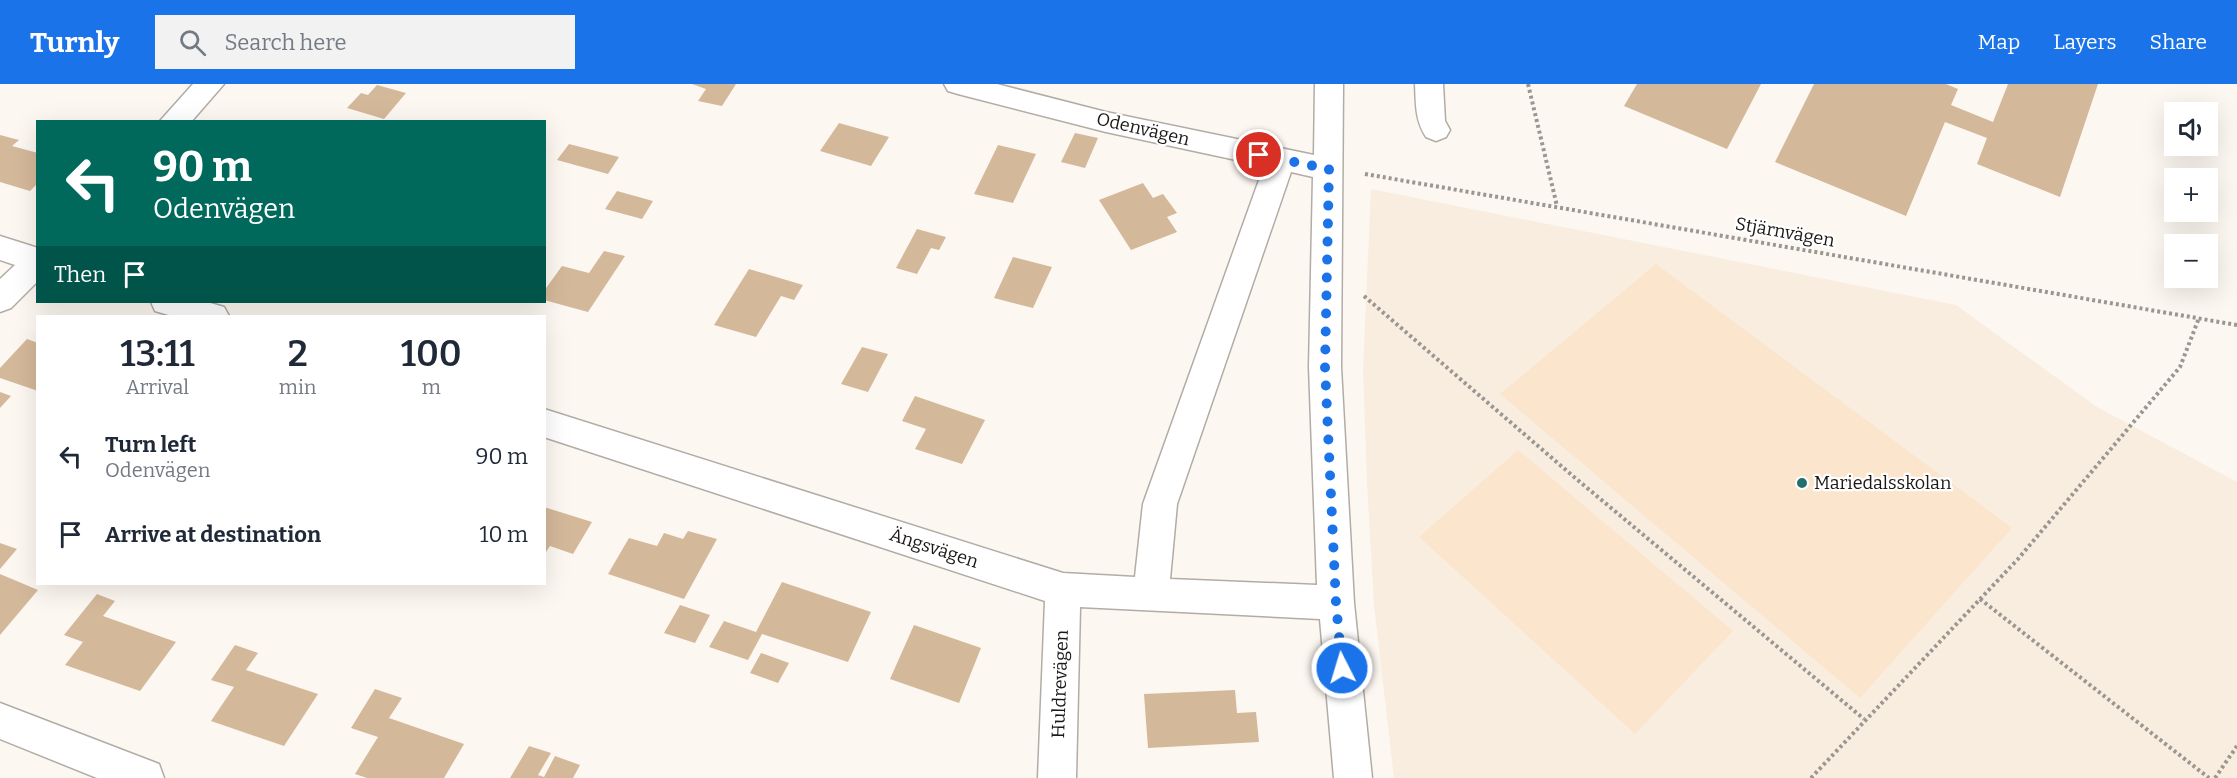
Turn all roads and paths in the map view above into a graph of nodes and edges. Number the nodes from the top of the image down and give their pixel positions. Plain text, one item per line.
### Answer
1 (210, 84) edge
2 (958, 84) edge
3 (1329, 84) edge
4 (1429, 84) edge
5 (1528, 84) edge
6 (175, 120) edge
7 (1436, 129) dead end
8 (1281, 160) junction
9 (1329, 169) junction
10 (1557, 206) junction
11 (0, 248) edge
12 (36, 259) edge
13 (36, 262) edge
14 (1356, 290) dead end
15 (0, 299) edge
16 (169, 303) edge
17 (210, 315) edge
18 (2199, 318) junction
19 (2237, 325) edge
20 (546, 424) edge
21 (1063, 590) junction
22 (1151, 595) junction
23 (1980, 599) junction
24 (1336, 603) junction
25 (1864, 719) junction
26 (0, 721) edge
27 (2237, 746) edge
28 (145, 778) edge
29 (1058, 778) edge
30 (1353, 778) edge
31 (1811, 778) edge
32 (2209, 778) edge
33 (2215, 778) edge

1 - 6 street
2 - 8 street, Odenvägen
3 - 9 street
4 - 7 street
5 - 10 path
8 - 9 street, Odenvägen
8 - 22 street
9 - 10 path, Stjärnvägen
9 - 24 street
10 - 18 path, Stjärnvägen
11 - 12 street
13 - 15 street
14 - 25 path
16 - 17 street
18 - 19 path, Stjärnvägen
18 - 23 path
20 - 21 street, Ängsvägen
21 - 22 street, Ängsvägen
21 - 29 street, Huldrevägen
22 - 24 street, Ängsvägen
23 - 25 path
23 - 32 path
24 - 30 street
25 - 31 path
26 - 28 street
27 - 33 path

